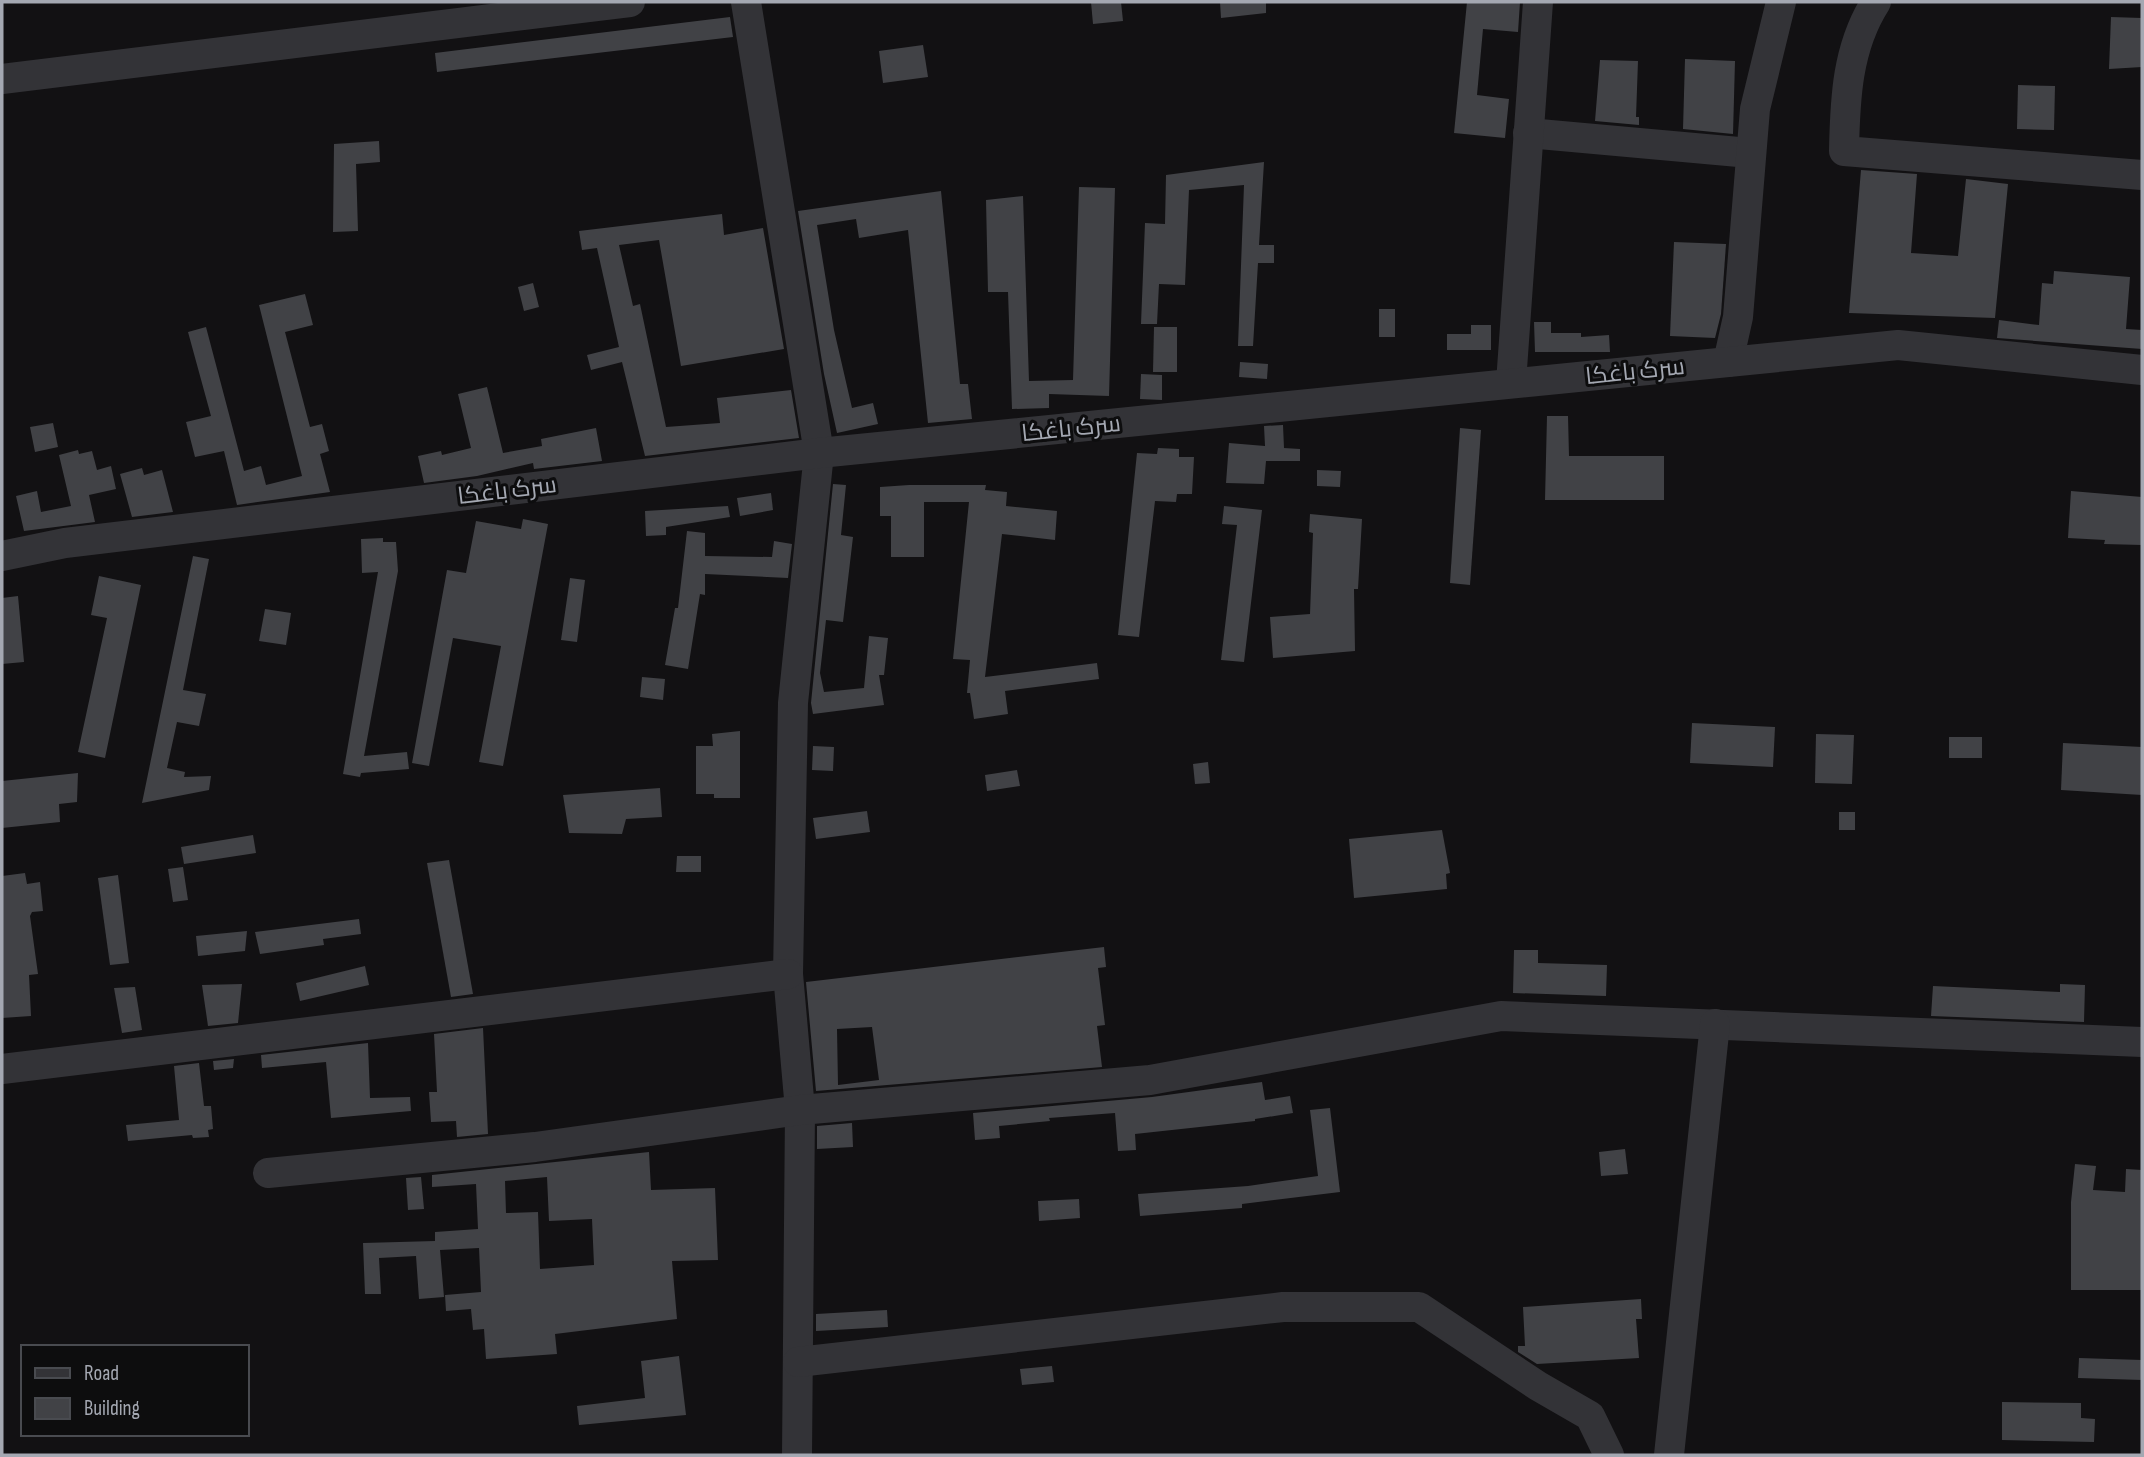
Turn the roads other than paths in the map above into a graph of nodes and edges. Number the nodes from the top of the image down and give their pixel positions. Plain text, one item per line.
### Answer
1 (629, 2) edge
2 (746, 2) edge
3 (1538, 2) edge
4 (1781, 2) edge
5 (1876, 2) edge
6 (2, 79) edge
7 (1528, 132) junction
8 (1749, 153) junction
9 (2142, 176) edge
10 (1728, 362) junction
11 (2142, 370) edge
12 (1510, 383) junction
13 (819, 453) junction
14 (2, 556) edge
15 (788, 974) junction
16 (1715, 1024) junction
17 (2142, 1042) edge
18 (2, 1069) edge
19 (800, 1110) junction
20 (268, 1172) dead end
21 (798, 1362) junction
22 (797, 1455) edge
23 (1609, 1455) edge
24 (1669, 1455) edge

1 - 6 street
2 - 13 street
3 - 7 street
4 - 8 street
5 - 9 street
7 - 8 street
7 - 12 street
8 - 10 street
10 - 11 street, سرک باغکا
10 - 12 street, سرک باغکا
12 - 13 street, سرک باغکا
13 - 14 street, سرک باغکا
13 - 15 street
15 - 18 street
15 - 19 street
16 - 17 street
16 - 19 street
16 - 24 street
19 - 20 street
19 - 21 street
21 - 22 street
21 - 23 street

